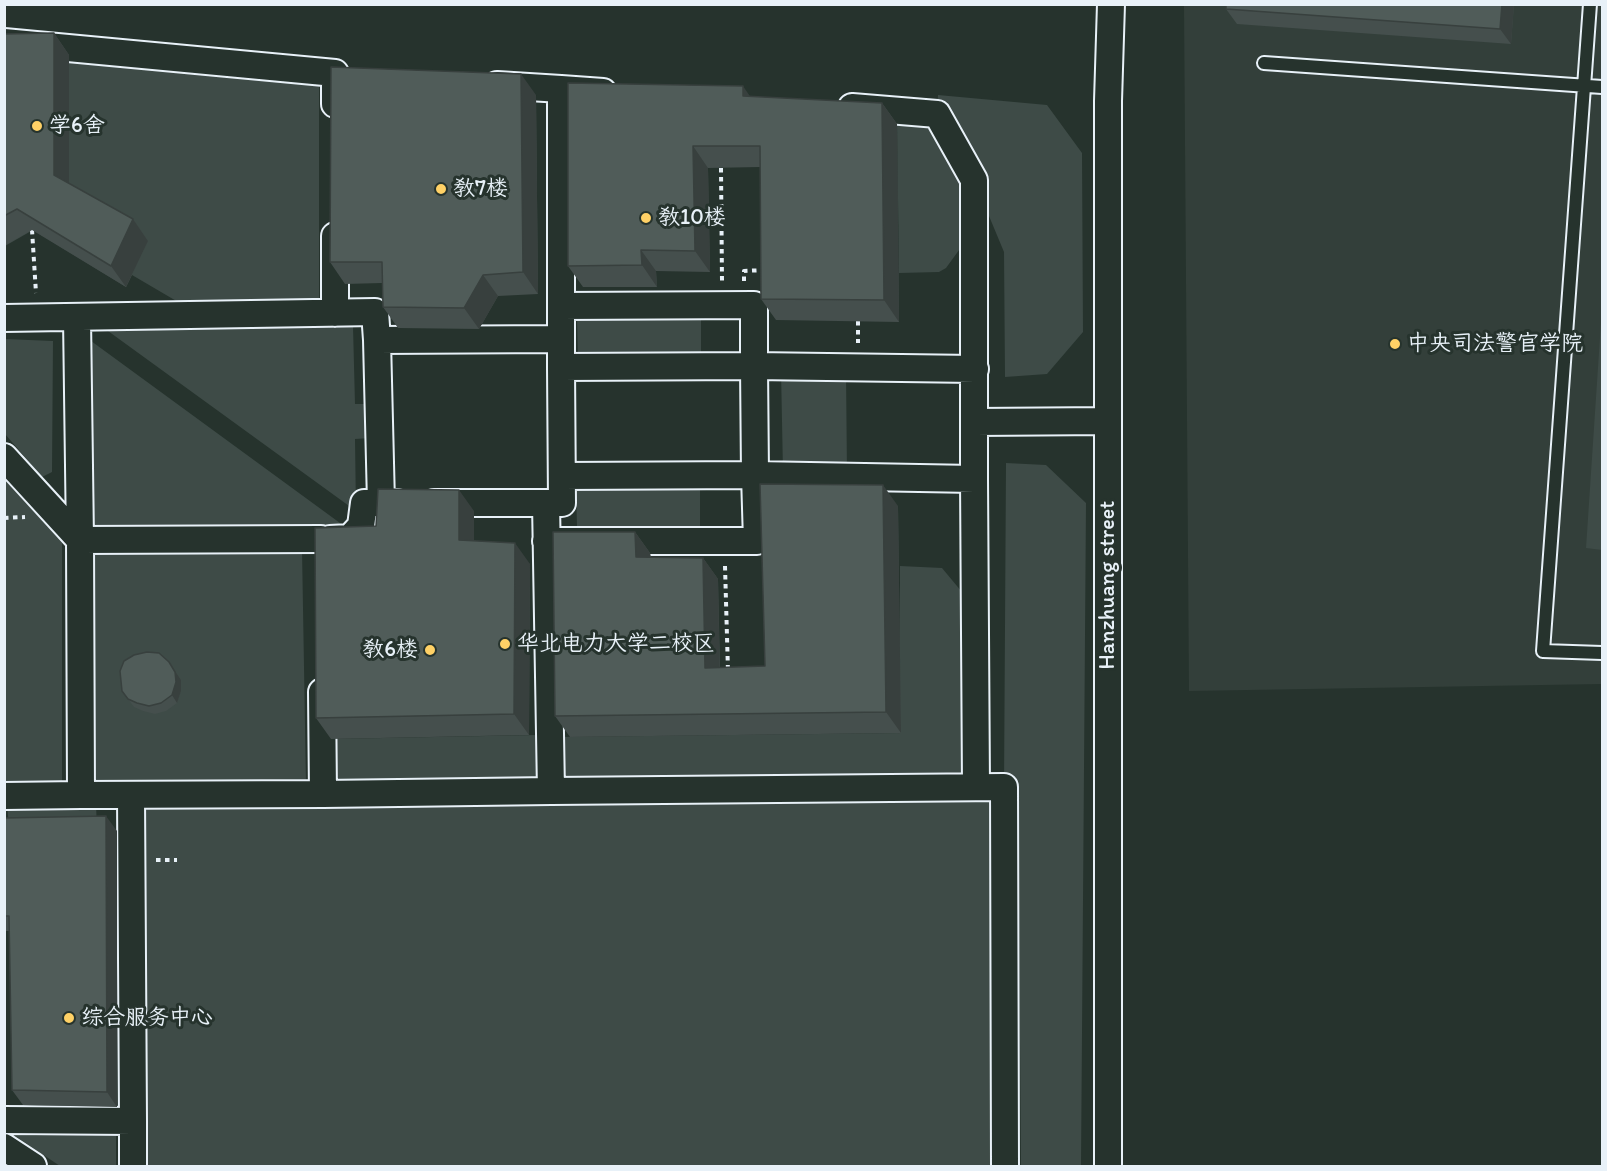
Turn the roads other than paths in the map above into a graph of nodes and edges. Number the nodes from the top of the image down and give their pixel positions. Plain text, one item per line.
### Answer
1 (1111, 4) edge
2 (1590, 4) edge
3 (4, 42) edge
4 (1264, 63) dead end
5 (478, 83) edge
6 (1584, 85) junction
7 (1602, 87) edge
8 (561, 89) junction
9 (621, 93) edge
10 (833, 106) edge
11 (335, 130) edge
12 (335, 210) edge
13 (561, 306) junction
14 (335, 313) junction
15 (4, 318) edge
16 (77, 318) junction
17 (561, 339) junction
18 (377, 340) junction
19 (754, 366) junction
20 (561, 367) junction
21 (975, 369) junction
22 (1108, 421) junction
23 (975, 422) junction
24 (4, 457) edge
25 (755, 475) junction
26 (562, 476) junction
27 (975, 478) junction
28 (381, 503) junction
29 (546, 503) junction
30 (80, 540) junction
31 (546, 541) junction
32 (1602, 653) edge
33 (322, 667) edge
34 (976, 787) junction
35 (551, 790) junction
36 (323, 794) junction
37 (81, 795) junction
38 (4, 796) edge
39 (131, 796) junction
40 (4, 1120) edge
41 (133, 1121) junction
42 (4, 1147) edge
43 (33, 1167) edge
44 (133, 1167) edge
45 (1005, 1167) edge
46 (1108, 1167) edge

1 - 22 street, Hanzhuang street
2 - 6 lane
3 - 11 street
4 - 6 lane
5 - 8 street
6 - 7 lane
6 - 32 lane
8 - 9 street
8 - 13 street
10 - 21 street
12 - 14 street
13 - 17 street
13 - 19 street
14 - 16 street
14 - 18 street
15 - 16 street
16 - 30 street
17 - 18 street
17 - 20 street
18 - 28 street
19 - 20 street
19 - 21 street
19 - 25 street
20 - 26 street
21 - 23 street
22 - 23 street
22 - 46 street, Hanzhuang street
23 - 27 street
24 - 30 street
25 - 26 street
25 - 27 street
25 - 31 street
26 - 29 street
27 - 34 street
28 - 29 street
28 - 30 street
29 - 31 street
30 - 37 street
31 - 35 street
33 - 36 street
34 - 35 street
34 - 45 street
35 - 36 street
36 - 39 street
37 - 38 street
37 - 39 street
39 - 41 street
40 - 41 street
41 - 44 street
42 - 43 street

